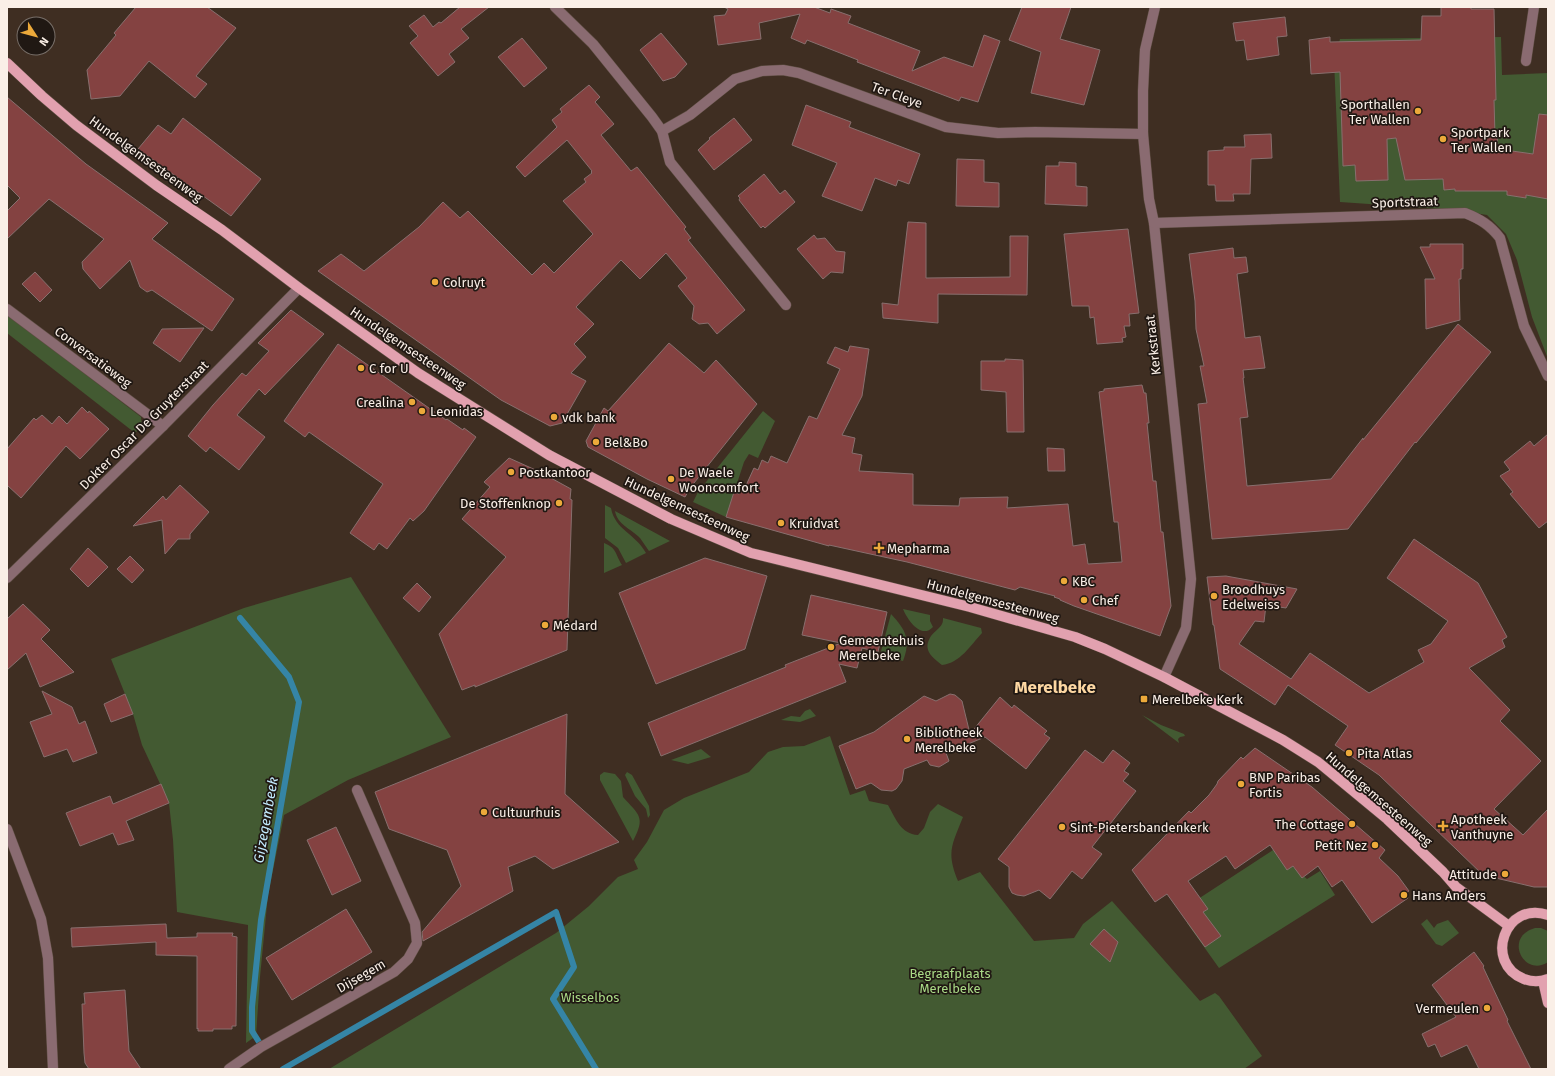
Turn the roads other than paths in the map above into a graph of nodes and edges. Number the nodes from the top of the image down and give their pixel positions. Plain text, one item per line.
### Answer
1 (555, 7) edge
2 (1155, 7) edge
3 (1534, 7) edge
4 (1526, 61) dead end
5 (7, 63) edge
6 (662, 132) junction
7 (1143, 134) junction
8 (1154, 223) junction
9 (299, 288) junction
10 (786, 305) dead end
11 (7, 309) edge
12 (1548, 376) edge
13 (162, 426) junction
14 (7, 578) edge
15 (1164, 677) junction
16 (357, 790) dead end
17 (7, 829) edge
18 (1548, 915) edge
19 (1509, 926) junction
20 (1545, 980) edge
21 (1548, 1003) edge
22 (53, 1069) edge
23 (229, 1069) edge

1 - 6 street
2 - 7 street, Kerkstraat
3 - 4 street
5 - 9 main road, Hundelgemsesteenweg
6 - 7 street, Ter Cleye
6 - 10 street
7 - 8 street, Kerkstraat
8 - 12 street, Sportstraat
8 - 15 street, Kerkstraat
9 - 13 street, Dokter Oscar De Gruyterstraat
9 - 15 main road, Hundelgemsesteenweg
11 - 13 street, Conversatieweg
13 - 14 street, Dokter Oscar De Gruyterstraat
15 - 19 main road, Hundelgemsesteenweg
16 - 23 street, Dijsegem
17 - 22 street
18 - 19 main road
19 - 20 main road
20 - 21 main road

